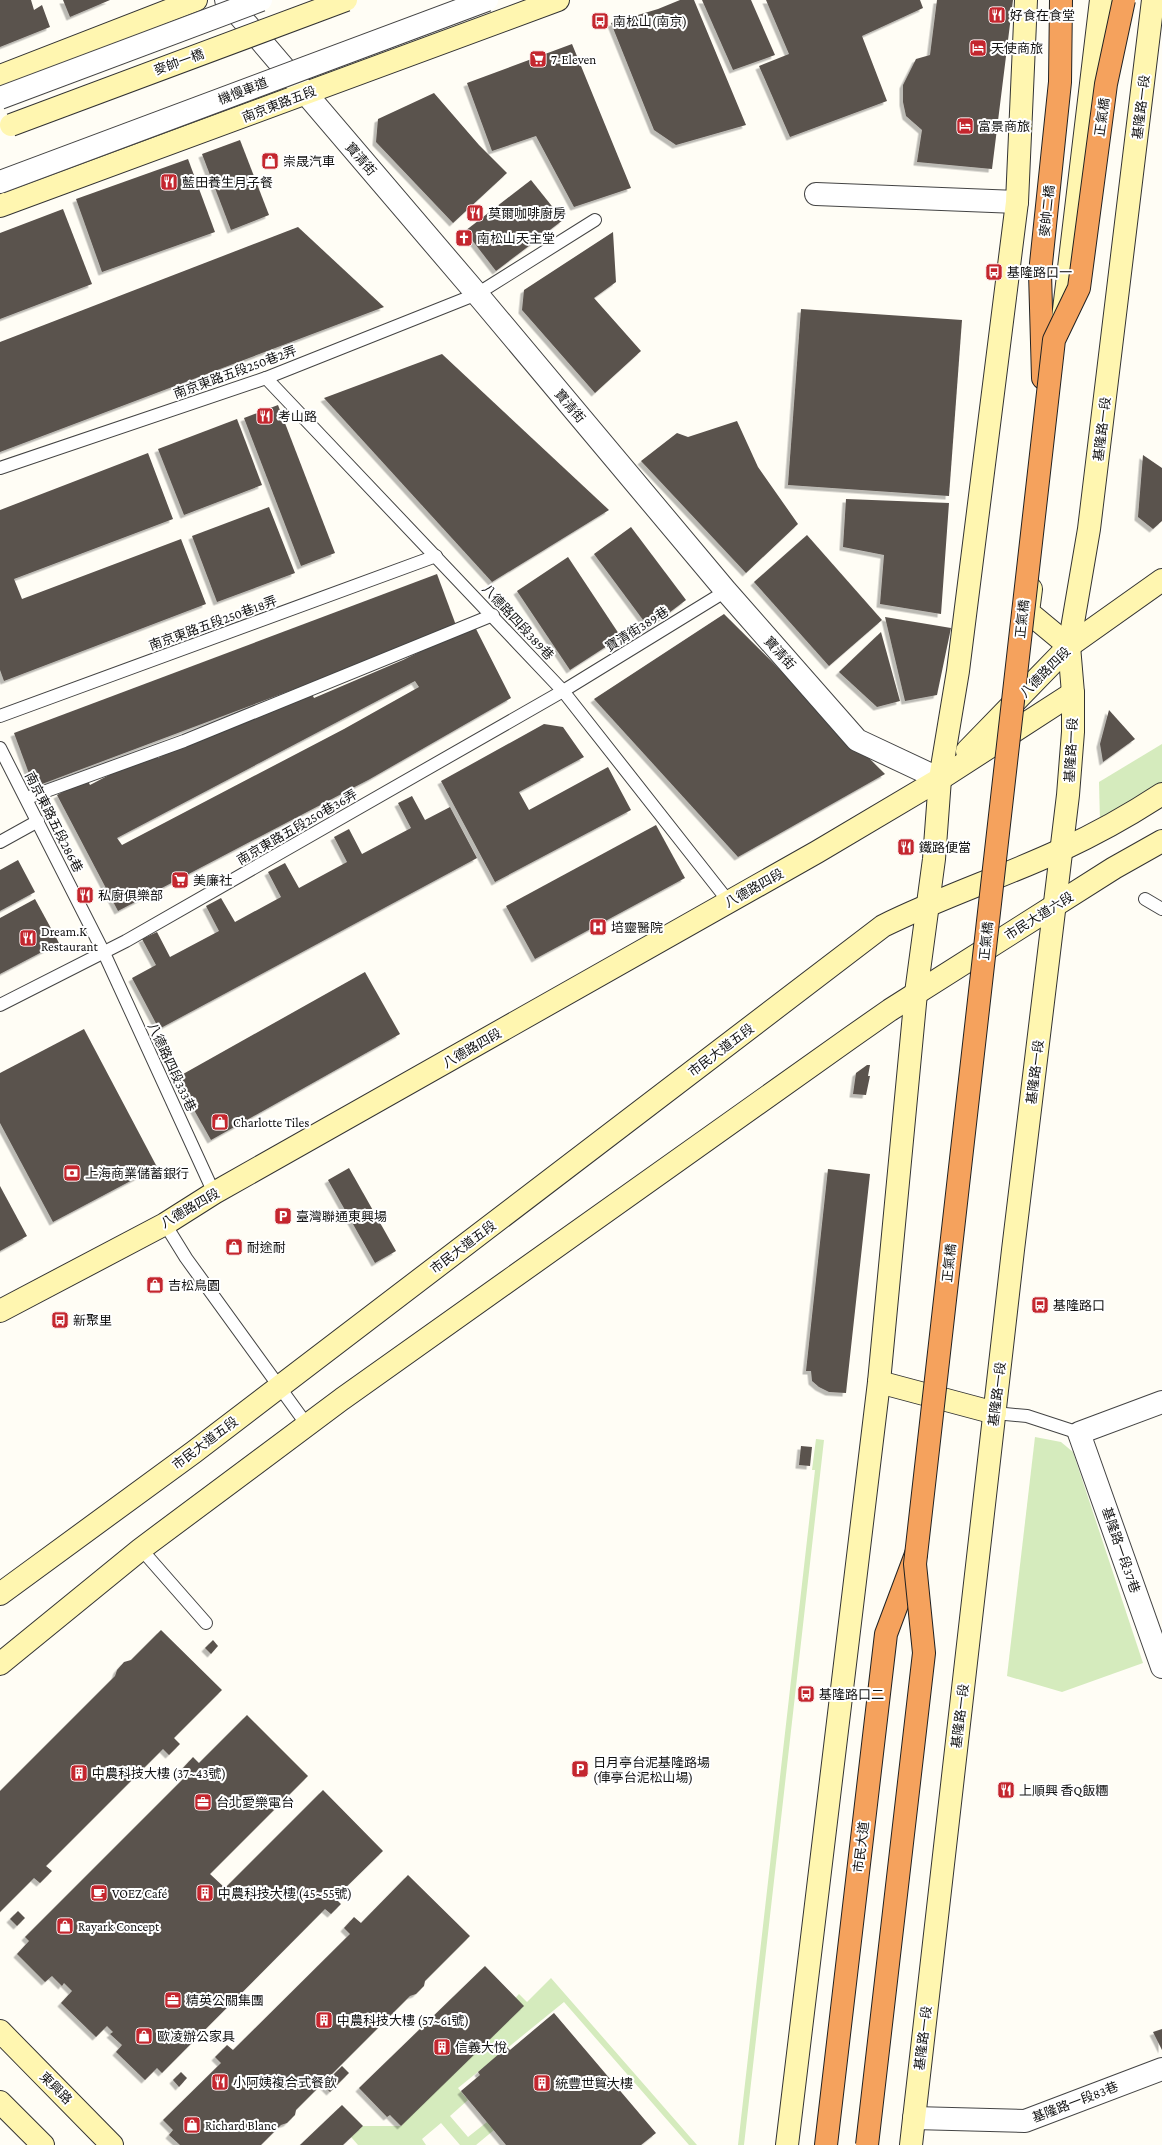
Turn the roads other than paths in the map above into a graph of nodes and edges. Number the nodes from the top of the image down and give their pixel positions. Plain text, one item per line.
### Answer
1 (196, 0) edge
2 (226, 0) edge
3 (261, 0) edge
4 (322, 0) edge
5 (346, 0) edge
6 (487, 0) edge
7 (558, 0) edge
8 (1026, 0) edge
9 (1061, 0) edge
10 (1072, 0) edge
11 (1101, 0) edge
12 (1112, 0) edge
13 (1124, 0) edge
14 (1153, 0) edge
15 (1155, 47) edge
16 (0, 76) edge
17 (305, 94) junction
18 (0, 98) edge
19 (4, 126) edge
20 (0, 182) edge
21 (816, 194) dead end
22 (1017, 202) junction
23 (0, 206) edge
24 (596, 220) dead end
25 (476, 294) junction
26 (1054, 340) junction
27 (266, 378) junction
28 (1044, 423) junction
29 (0, 468) edge
30 (436, 556) junction
31 (1162, 580) edge
32 (726, 591) junction
33 (493, 615) junction
34 (1069, 646) junction
35 (563, 691) junction
36 (1073, 693) junction
37 (0, 716) edge
38 (0, 748) edge
39 (940, 779) junction
40 (1162, 794) edge
41 (27, 798) junction
42 (38, 821) junction
43 (1162, 841) edge
44 (0, 842) edge
45 (1061, 850) junction
46 (1145, 899) dead end
47 (729, 902) junction
48 (928, 904) junction
49 (1055, 906) junction
50 (1162, 909) edge
51 (104, 953) junction
52 (916, 993) junction
53 (0, 1005) edge
54 (214, 1193) junction
55 (165, 1224) junction
56 (0, 1311) edge
57 (879, 1382) junction
58 (279, 1387) junction
59 (1162, 1402) edge
60 (995, 1413) junction
61 (307, 1425) junction
62 (1079, 1433) junction
63 (141, 1549) junction
64 (915, 1559) junction
65 (0, 1594) edge
66 (206, 1623) dead end
67 (0, 1664) edge
68 (1162, 1667) edge
69 (0, 2031) edge
70 (1162, 2069) edge
71 (0, 2102) edge
72 (914, 2118) junction
73 (43, 2145) edge
74 (112, 2145) edge
75 (787, 2145) edge
76 (827, 2145) edge
77 (868, 2145) edge
78 (911, 2145) edge

1 - 16 main road
2 - 17 street, 寶清街
3 - 18 street, bridge
4 - 19 main road, 麥帥一橋
5 - 19 main road, 麥帥一橋, bridge
6 - 20 street, 機慢車道, bridge
7 - 17 main road, 南京東路五段
8 - 22 main road
9 - 28 highway, 麥帥二橋, bridge
10 - 26 highway, 麥帥二橋
11 - 34 main road
12 - 28 highway, 正氣橋, bridge
13 - 26 highway, 正氣橋, bridge
14 - 15 main road, 基隆路一段
15 - 34 main road, 基隆路一段
17 - 23 main road, 南京東路五段
17 - 25 street, 寶清街
21 - 22 street
22 - 39 main road
24 - 25 lane, 南京東路五段250巷2弄
25 - 27 lane, 南京東路五段250巷2弄
25 - 32 street, 寶清街
26 - 64 highway, 正氣橋, bridge
27 - 29 lane, 南京東路五段250巷2弄
27 - 30 lane, 八德路四段389巷
28 - 64 highway, 正氣橋, bridge
30 - 33 lane, 八德路四段389巷
30 - 37 lane, 南京東路五段250巷18弄
31 - 34 main road, 八德路四段
32 - 35 lane, 寶清街389巷
32 - 39 street, 寶清街
33 - 35 lane, 八德路四段389巷
33 - 41 lane
34 - 36 main road, 基隆路一段
34 - 39 main road, 八德路四段
35 - 47 lane, 八德路四段389巷
35 - 51 lane, 南京東路五段250巷36弄
36 - 39 main road, 八德路四段
36 - 45 main road, 基隆路一段
38 - 41 lane, 南京東路五段286巷
39 - 47 main road, 八德路四段
39 - 48 main road
40 - 45 main road
41 - 42 lane, 南京東路五段286巷
42 - 44 lane
42 - 51 lane, 南京東路五段286巷
43 - 49 main road, 市民大道六段
45 - 48 main road
45 - 49 main road, 基隆路一段
46 - 50 lane
47 - 54 main road, 八德路四段
48 - 52 main road
48 - 58 main road, 市民大道五段
49 - 52 main road, 市民大道六段
49 - 60 main road, 基隆路一段
51 - 53 lane, 南京東路五段250巷36弄
51 - 54 lane, 八德路四段333巷
52 - 57 main road
52 - 61 main road
54 - 55 main road, 八德路四段
55 - 56 main road, 八德路四段
55 - 58 lane
57 - 60 main road
57 - 75 main road
58 - 61 lane
58 - 65 main road, 市民大道五段
59 - 62 street
60 - 62 lane
60 - 72 main road, 基隆路一段
61 - 63 main road
62 - 68 street, 基隆路一段37巷
63 - 66 lane
63 - 67 main road
64 - 76 highway, 市民大道
64 - 77 highway, bridge
69 - 74 main road, 東興路
70 - 72 street, 基隆路一段83巷
71 - 73 main road
72 - 78 main road, 基隆路一段

